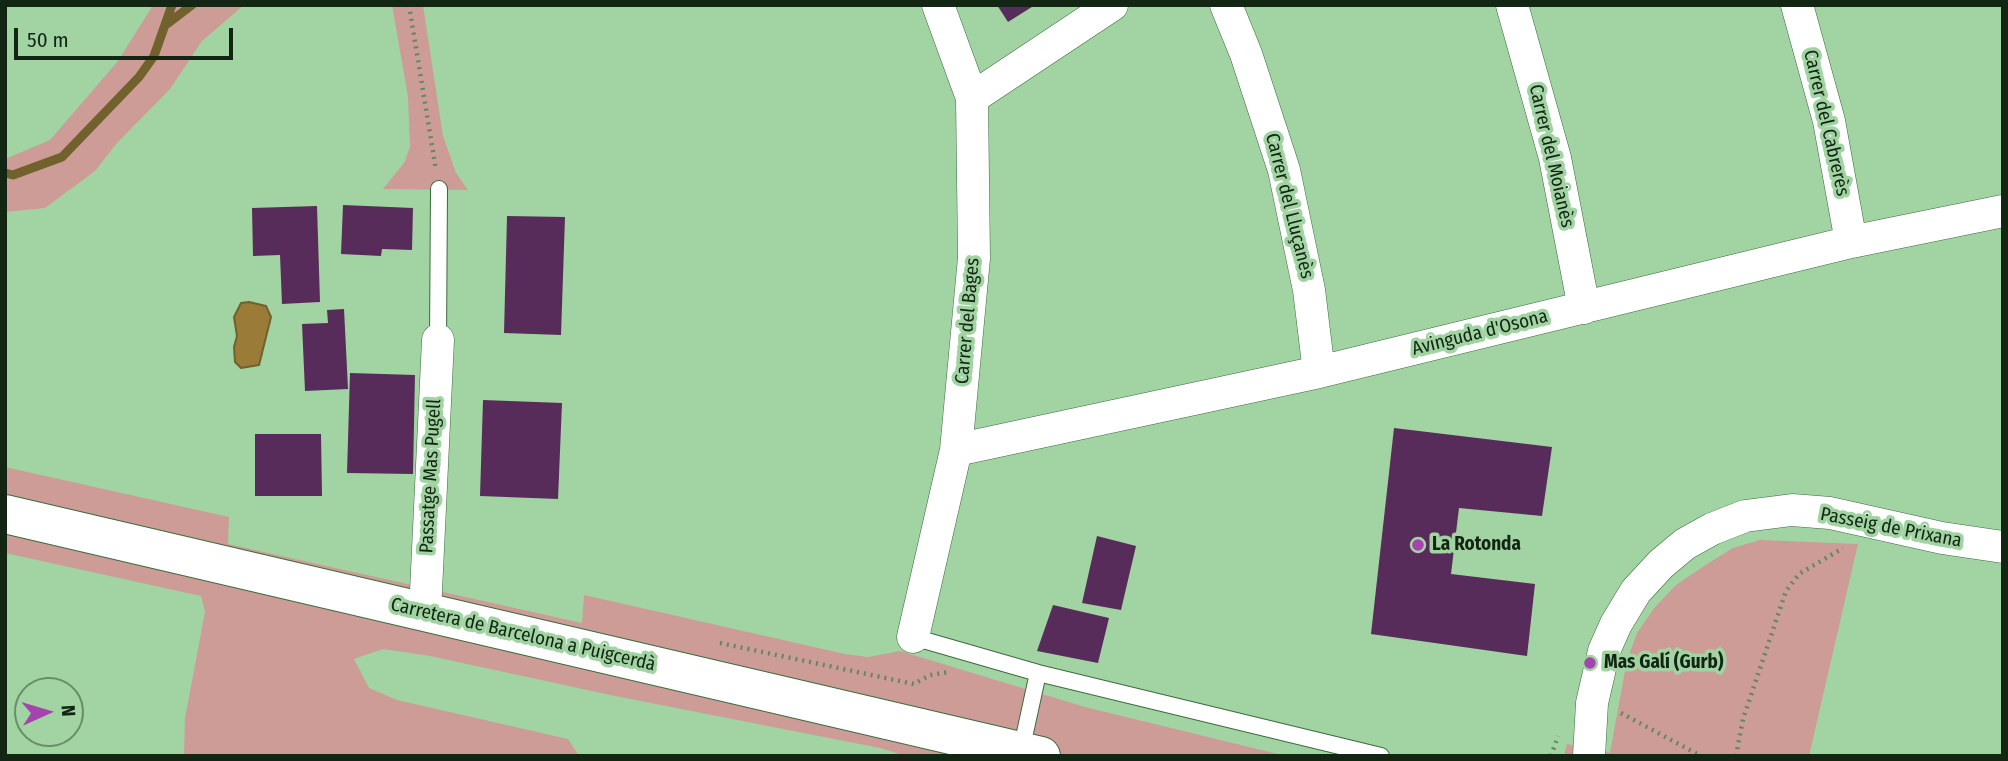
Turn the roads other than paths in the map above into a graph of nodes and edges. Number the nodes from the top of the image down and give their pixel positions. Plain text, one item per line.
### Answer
1 (938, 5) edge
2 (1112, 5) edge
3 (1226, 5) edge
4 (1512, 5) edge
5 (1797, 5) edge
6 (972, 98) junction
7 (439, 189) road end
8 (2003, 211) edge
9 (1851, 242) junction
10 (1584, 308) junction
11 (438, 340) joint
12 (1319, 372) junction
13 (956, 450) junction
14 (5, 514) edge
15 (2003, 547) edge
16 (425, 612) junction
17 (913, 638) joint
18 (1038, 673) junction
19 (1587, 753) edge
20 (1031, 754) edge
21 (1381, 756) edge

1 - 6 street, Carrer del Bages
2 - 6 street
3 - 12 street, Carrer del Lluçanès
4 - 10 street, Carrer del Moianès
5 - 9 street, Carrer del Cabrerès
6 - 13 street, Carrer del Bages
7 - 11 lane
8 - 9 street, Avinguda d'Osona
9 - 10 street, Avinguda d'Osona
10 - 12 street, Avinguda d'Osona
11 - 16 street, Passatge Mas Pugell
12 - 13 street, Avinguda d'Osona
13 - 17 street, Carrer del Bages
14 - 16 street, Carretera de Barcelona a Puigcerdà
15 - 19 street, Passeig de Prixana
16 - 20 street, Carretera de Barcelona a Puigcerdà
17 - 18 lane
18 - 20 lane
18 - 21 lane

